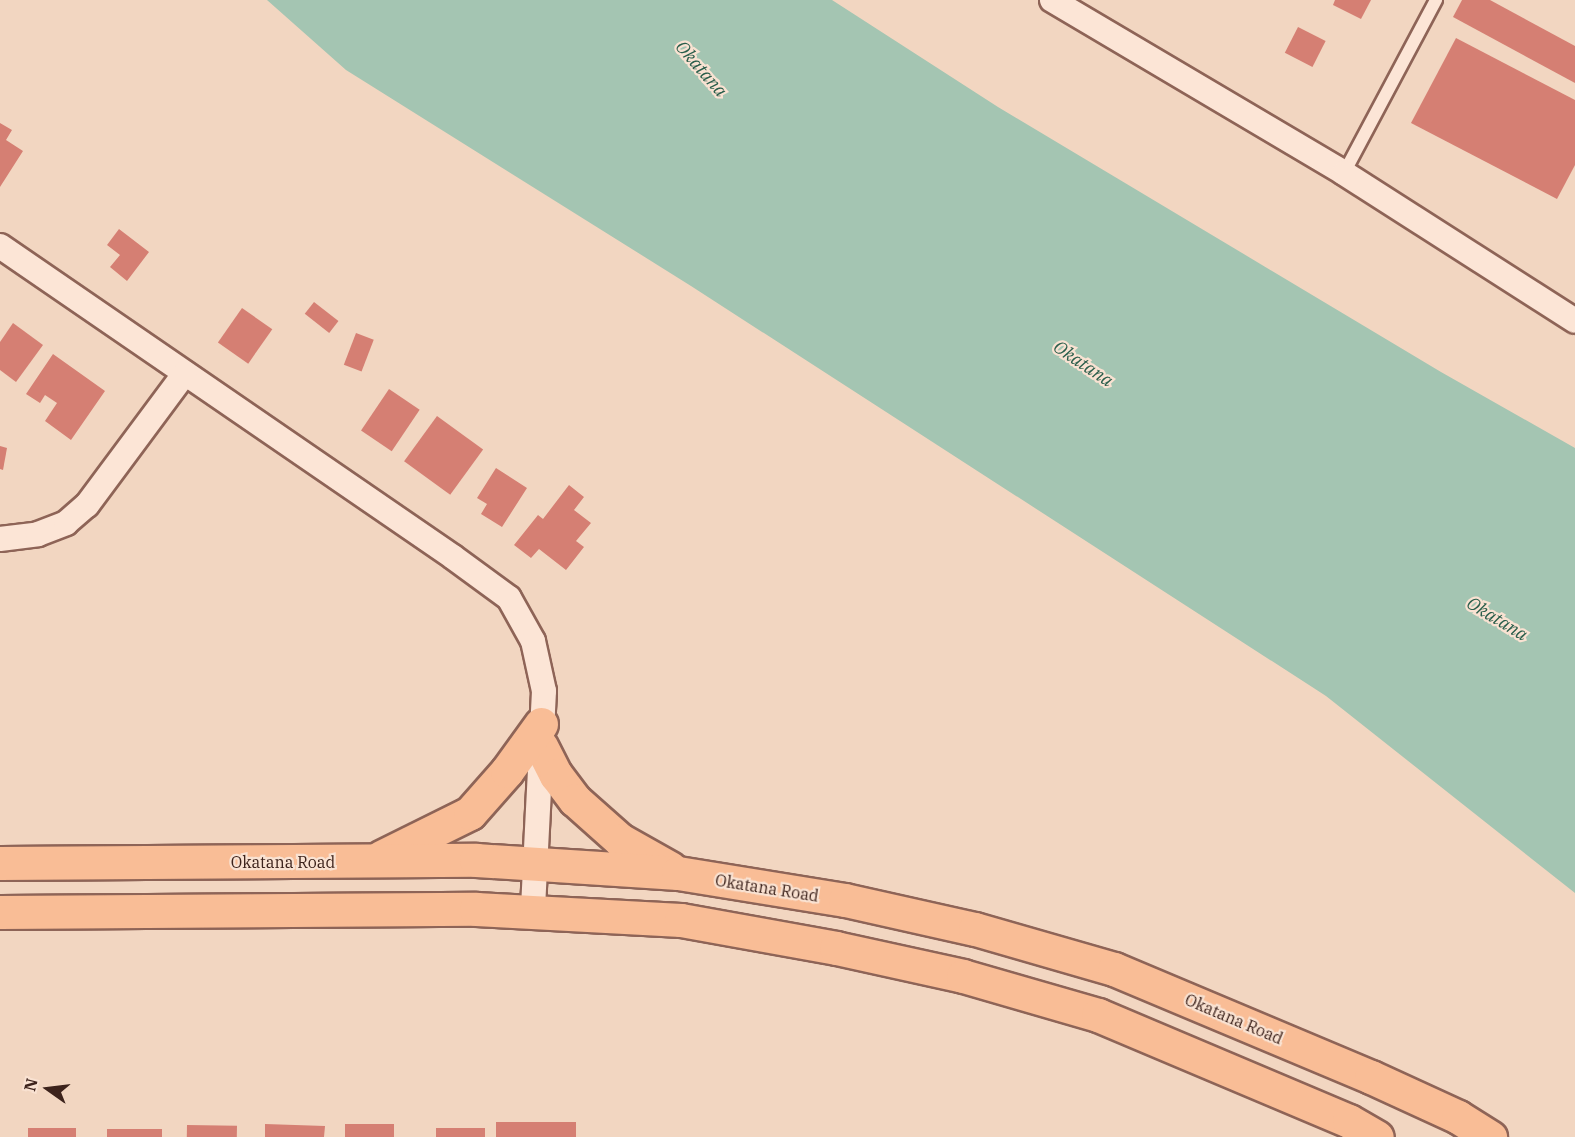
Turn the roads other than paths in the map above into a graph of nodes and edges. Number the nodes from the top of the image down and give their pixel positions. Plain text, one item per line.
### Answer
1 (1052, 0) edge
2 (1436, 0) edge
3 (1344, 173) junction
4 (0, 246) edge
5 (1575, 321) edge
6 (185, 373) junction
7 (0, 539) edge
8 (541, 735) junction
9 (371, 862) junction
10 (0, 863) edge
11 (535, 863) junction
12 (678, 873) junction
13 (532, 911) junction
14 (0, 912) edge
15 (1377, 1137) edge
16 (1490, 1137) edge

1 - 3 street
2 - 3 lane
3 - 5 street
4 - 6 street
6 - 7 street
6 - 8 street
8 - 9 main road
8 - 11 street
8 - 12 main road
9 - 10 main road, Okatana Road
9 - 11 main road, Okatana Road
11 - 12 main road, Okatana Road
11 - 13 street
12 - 16 main road, Okatana Road
13 - 14 main road
13 - 15 main road

